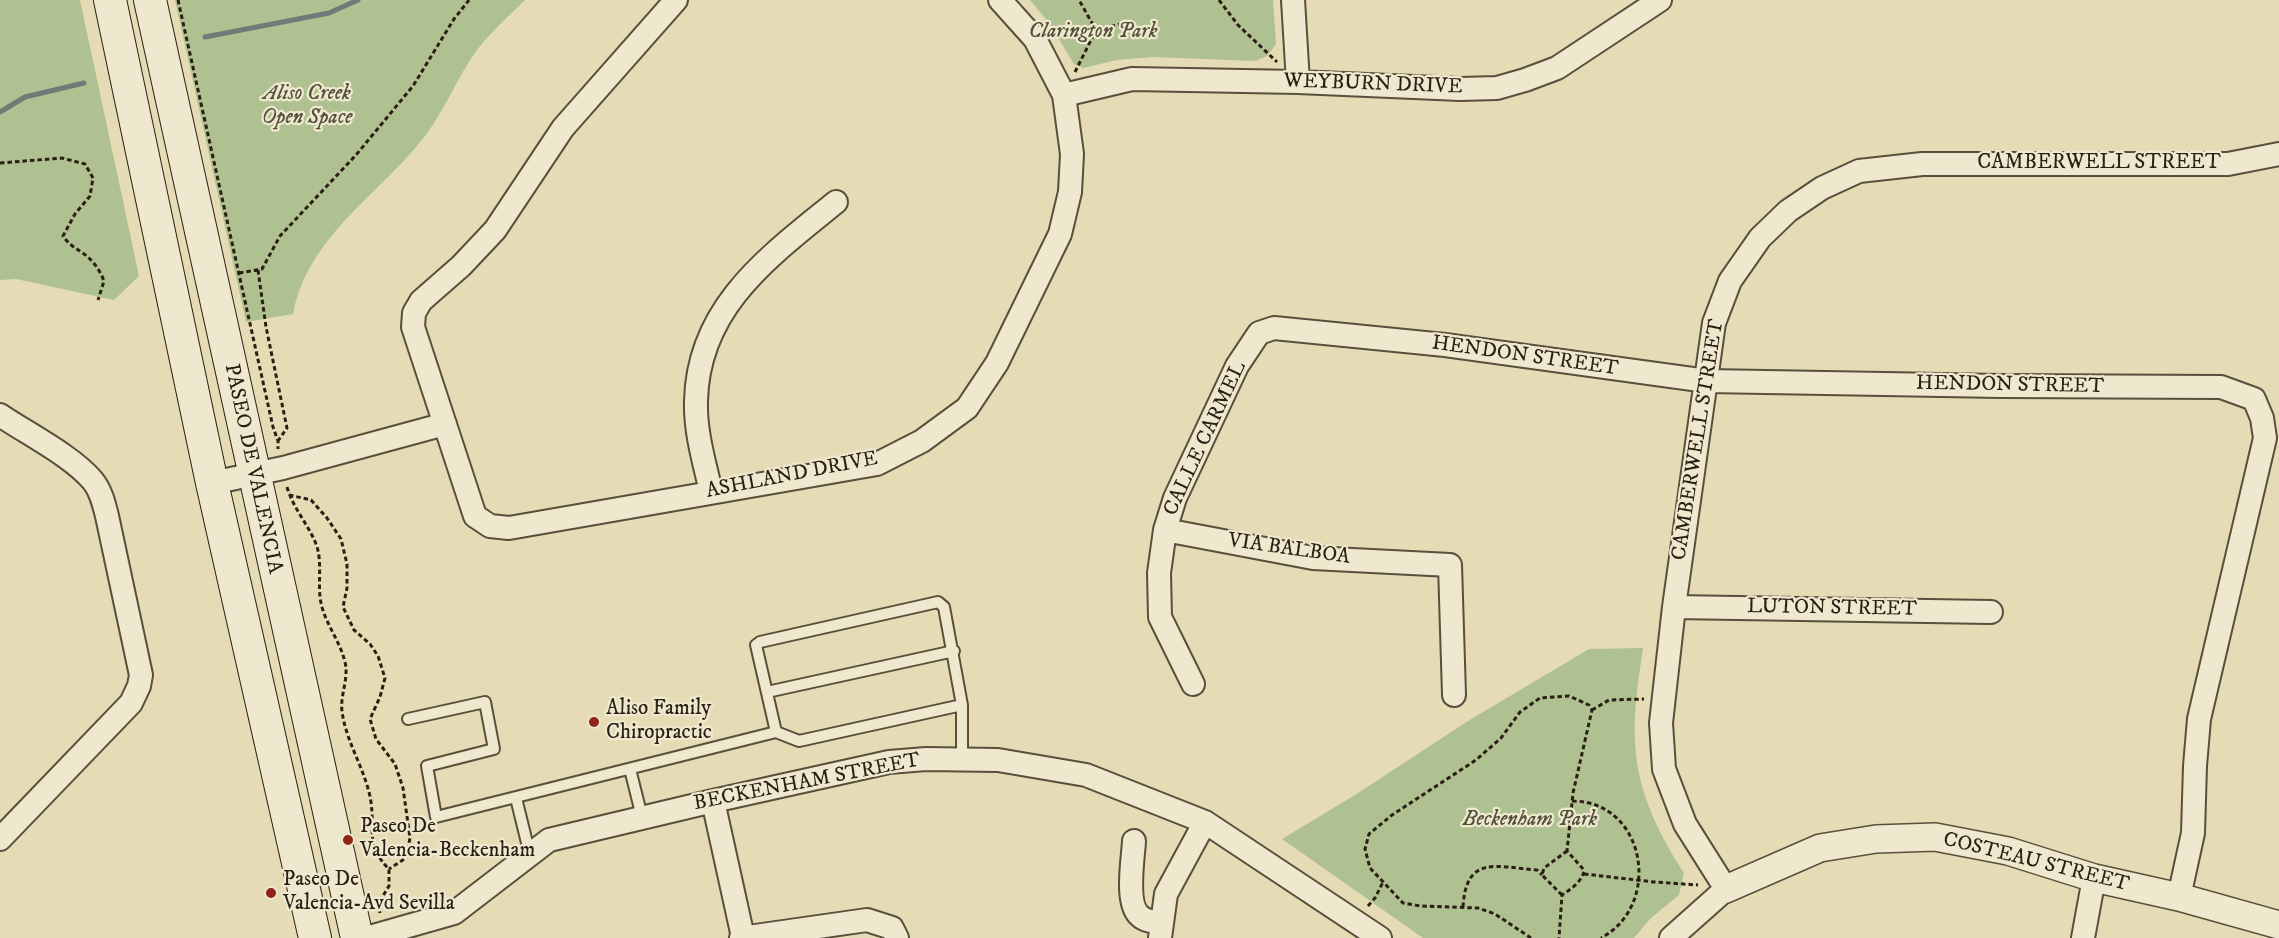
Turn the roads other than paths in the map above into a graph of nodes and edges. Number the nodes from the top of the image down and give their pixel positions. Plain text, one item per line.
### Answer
1 (110, 0) edge
2 (150, 0) edge
3 (676, 0) edge
4 (1000, 0) edge
5 (1293, 0) edge
6 (1660, 0) edge
7 (1298, 82) junction
8 (1064, 95) junction
9 (2279, 154) edge
10 (836, 202) dead end
11 (1259, 333) joint
12 (1707, 381) junction
13 (0, 415) edge
14 (445, 424) junction
15 (253, 475) junction
16 (212, 483) junction
17 (711, 491) junction
18 (1165, 530) junction
19 (1674, 607) junction
20 (1991, 612) dead end
21 (954, 651) junction
22 (1193, 684) dead end
23 (767, 692) junction
24 (1454, 695) dead end
25 (962, 705) junction
26 (408, 719) dead end
27 (776, 732) junction
28 (962, 759) junction
29 (630, 770) junction
30 (516, 798) junction
31 (713, 801) junction
32 (642, 817) junction
33 (1205, 822) junction
34 (0, 840) edge
35 (1134, 842) dead end
36 (531, 855) junction
37 (2094, 878) junction
38 (1726, 889) junction
39 (2179, 897) junction
40 (2279, 925) edge
41 (1161, 931) edge
42 (315, 938) edge
43 (357, 938) edge
44 (366, 938) edge
45 (742, 938) edge
46 (897, 938) edge
47 (1380, 938) edge
48 (1671, 938) edge
49 (2083, 938) edge

1 - 16 main road, PASEO DE VALENCIA
2 - 15 main road, PASEO DE VALENCIA
3 - 14 street, ASHLAND DRIVE
4 - 8 street, ASHLAND DRIVE
5 - 7 street
6 - 7 street, WEYBURN DRIVE
7 - 8 street, WEYBURN DRIVE
8 - 17 street, ASHLAND DRIVE
9 - 12 street, CAMBERWELL STREET
10 - 17 street
11 - 12 street, HENDON STREET
11 - 18 street, CALLE CARMEL
12 - 19 street, CAMBERWELL STREET
12 - 39 street, HENDON STREET
13 - 34 street
14 - 15 street
14 - 17 street, ASHLAND DRIVE
15 - 16 street
15 - 43 main road, PASEO DE VALENCIA
16 - 42 main road, PASEO DE VALENCIA
18 - 22 street, CALLE CARMEL
18 - 24 street, VIA BALBOA
19 - 20 street, LUTON STREET
19 - 38 street, CAMBERWELL STREET
21 - 23 lane
21 - 23 lane
21 - 25 lane
23 - 27 lane
25 - 27 lane
25 - 28 lane
26 - 30 lane
27 - 29 lane
28 - 31 street, BECKENHAM STREET
28 - 33 street, BECKENHAM STREET
29 - 30 lane
29 - 32 lane
30 - 36 lane
31 - 32 street, BECKENHAM STREET
31 - 45 street
32 - 36 street, BECKENHAM STREET
33 - 41 street
33 - 47 street, BECKENHAM STREET
35 - 41 street
36 - 44 street, BECKENHAM STREET
37 - 38 street, COSTEAU STREET
37 - 39 street, COSTEAU STREET
37 - 49 street
38 - 48 street
39 - 40 street, COSTEAU STREET
45 - 46 street

